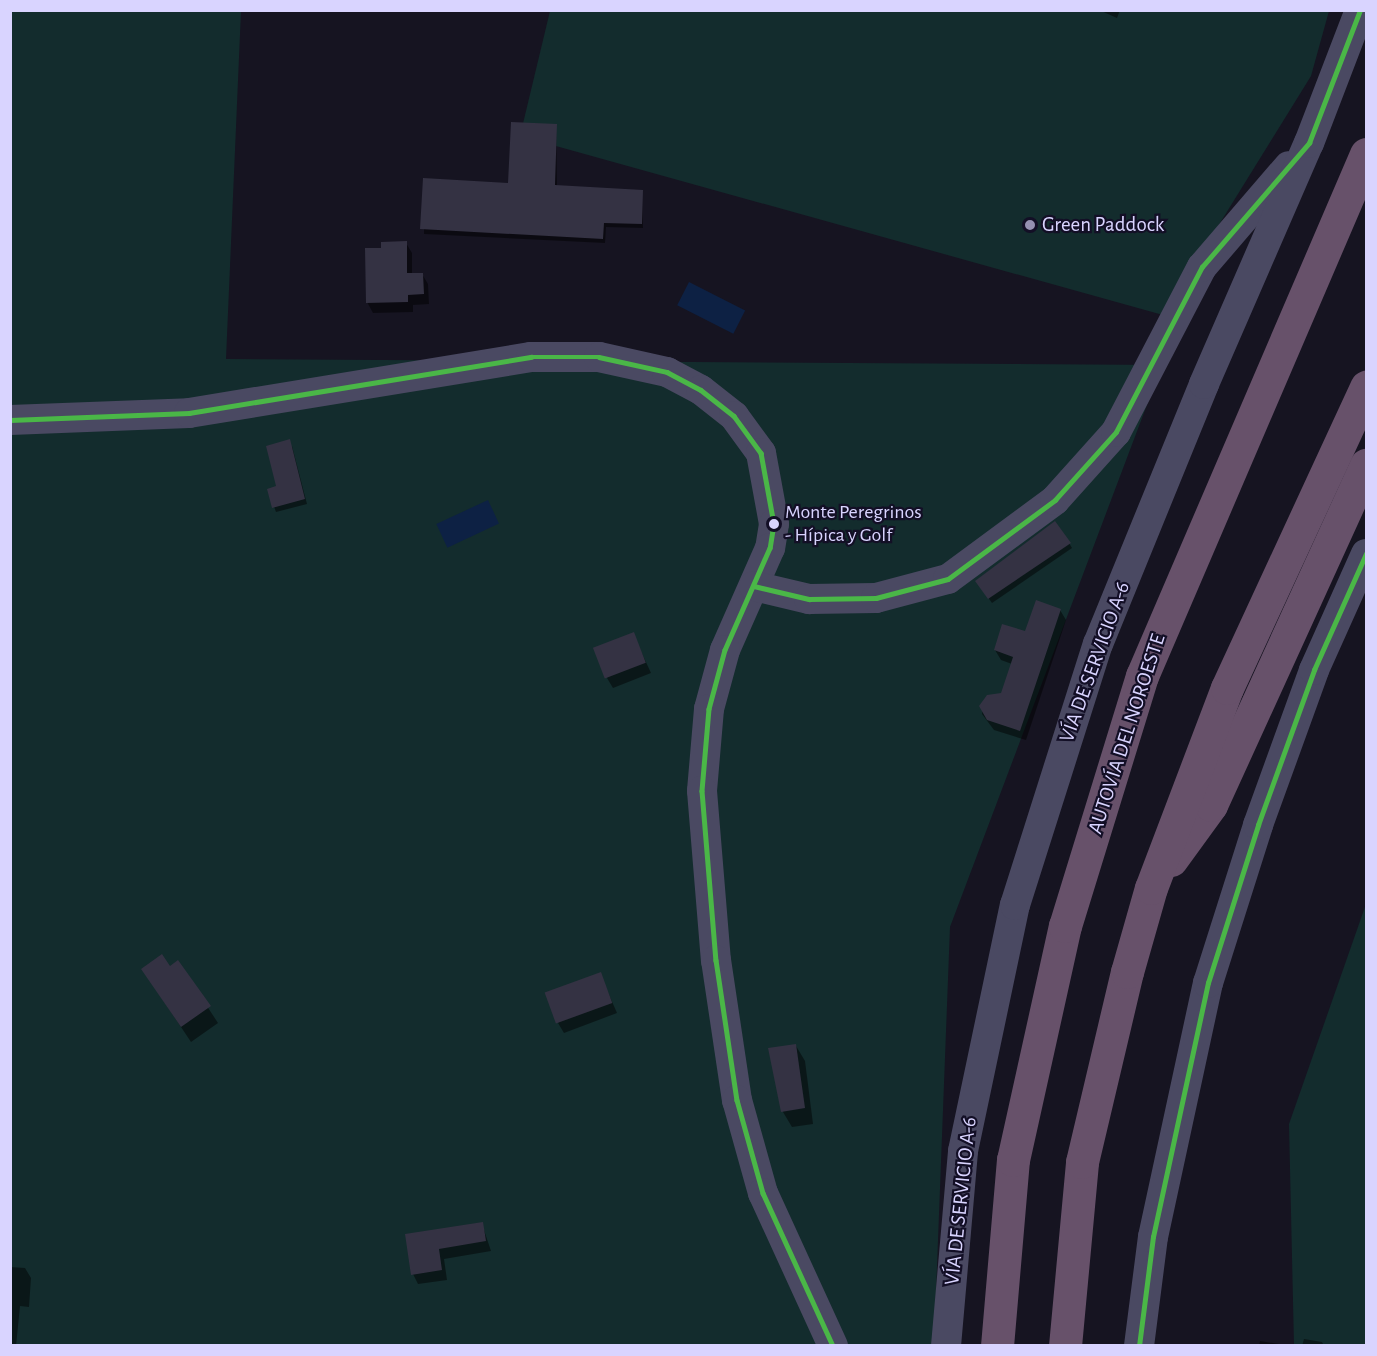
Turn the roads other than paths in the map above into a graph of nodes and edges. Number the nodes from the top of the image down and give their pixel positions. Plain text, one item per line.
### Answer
1 (1360, 10) edge
2 (1309, 143) junction
3 (1366, 154) edge
4 (1366, 387) edge
5 (10, 420) edge
6 (1366, 465) edge
7 (1366, 554) edge
8 (753, 586) junction
9 (1151, 888) junction
10 (833, 1346) edge
11 (946, 1346) edge
12 (997, 1346) edge
13 (1065, 1346) edge
14 (1139, 1346) edge

1 - 2 street, VÍA DE SERVICIO A-6
2 - 8 street
2 - 11 street, VÍA DE SERVICIO A-6
3 - 12 highway, AUTOVÍA DEL NOROESTE
4 - 9 highway
5 - 8 street
6 - 9 highway
7 - 14 street
8 - 10 street
9 - 13 highway

